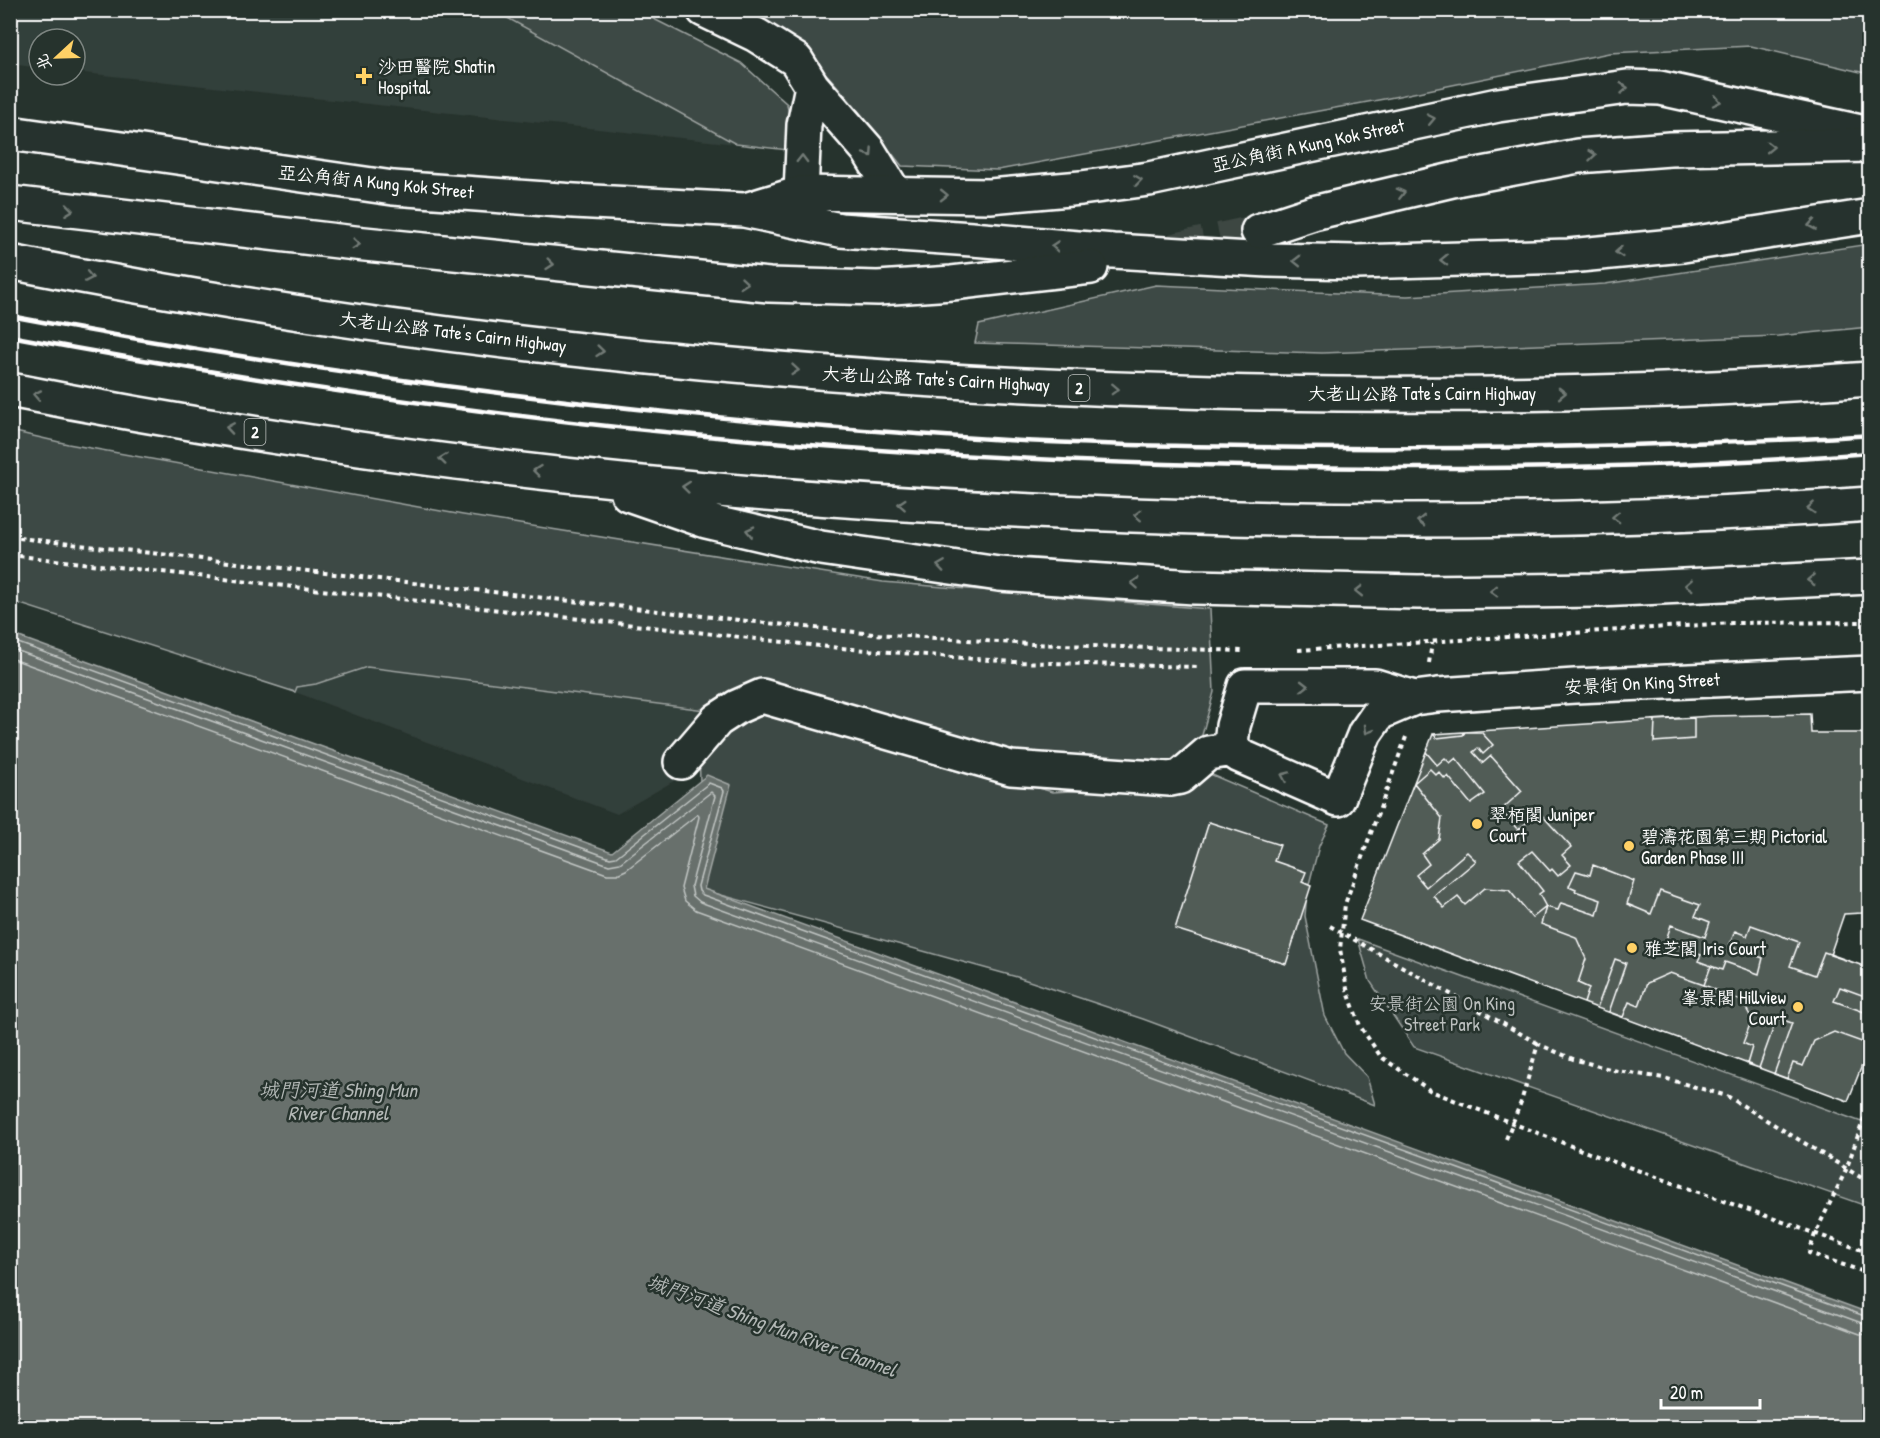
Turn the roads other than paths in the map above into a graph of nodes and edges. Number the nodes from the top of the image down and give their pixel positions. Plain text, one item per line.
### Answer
1 (704, 10) edge
2 (812, 86) junction
3 (10, 134) edge
4 (1869, 134) edge
5 (1869, 145) edge
6 (801, 193) junction
7 (895, 194) junction
8 (10, 203) edge
9 (744, 210) junction
10 (1869, 216) edge
11 (840, 230) junction
12 (1258, 231) tunnel mouth
13 (10, 262) edge
14 (1091, 267) dead end
15 (1869, 379) edge
16 (10, 390) edge
17 (572, 475) junction
18 (1869, 504) edge
19 (1869, 577) edge
20 (1869, 673) edge
21 (1412, 712) junction
22 (1234, 749) junction
23 (681, 762) dead end

1 - 2 main road
6 -> 2 main road
2 -> 7 main road
3 - 9 main road, 亞公角街 A Kung Kok Street
7 -> 4 main road, 亞公角街 A Kung Kok Street
12 -> 5 main road
6 - 7 main road, 亞公角街 A Kung Kok Street
6 - 9 main road, 亞公角街 A Kung Kok Street
6 - 11 main road
8 -> 14 main road
9 - 11 main road, 亞公角街 A Kung Kok Street
10 -> 11 main road, 亞公角街 A Kung Kok Street
13 -> 15 main road, 大老山公路 Tate's Cairn Highway / 2
17 -> 16 main road, 2
18 -> 17 main road, 2
19 -> 17 main road
20 - 21 main road, 安景街 On King Street
22 -> 21 main road, 安景街 On King Street
21 -> 22 main road, 安景街 On King Street
22 - 23 main road

